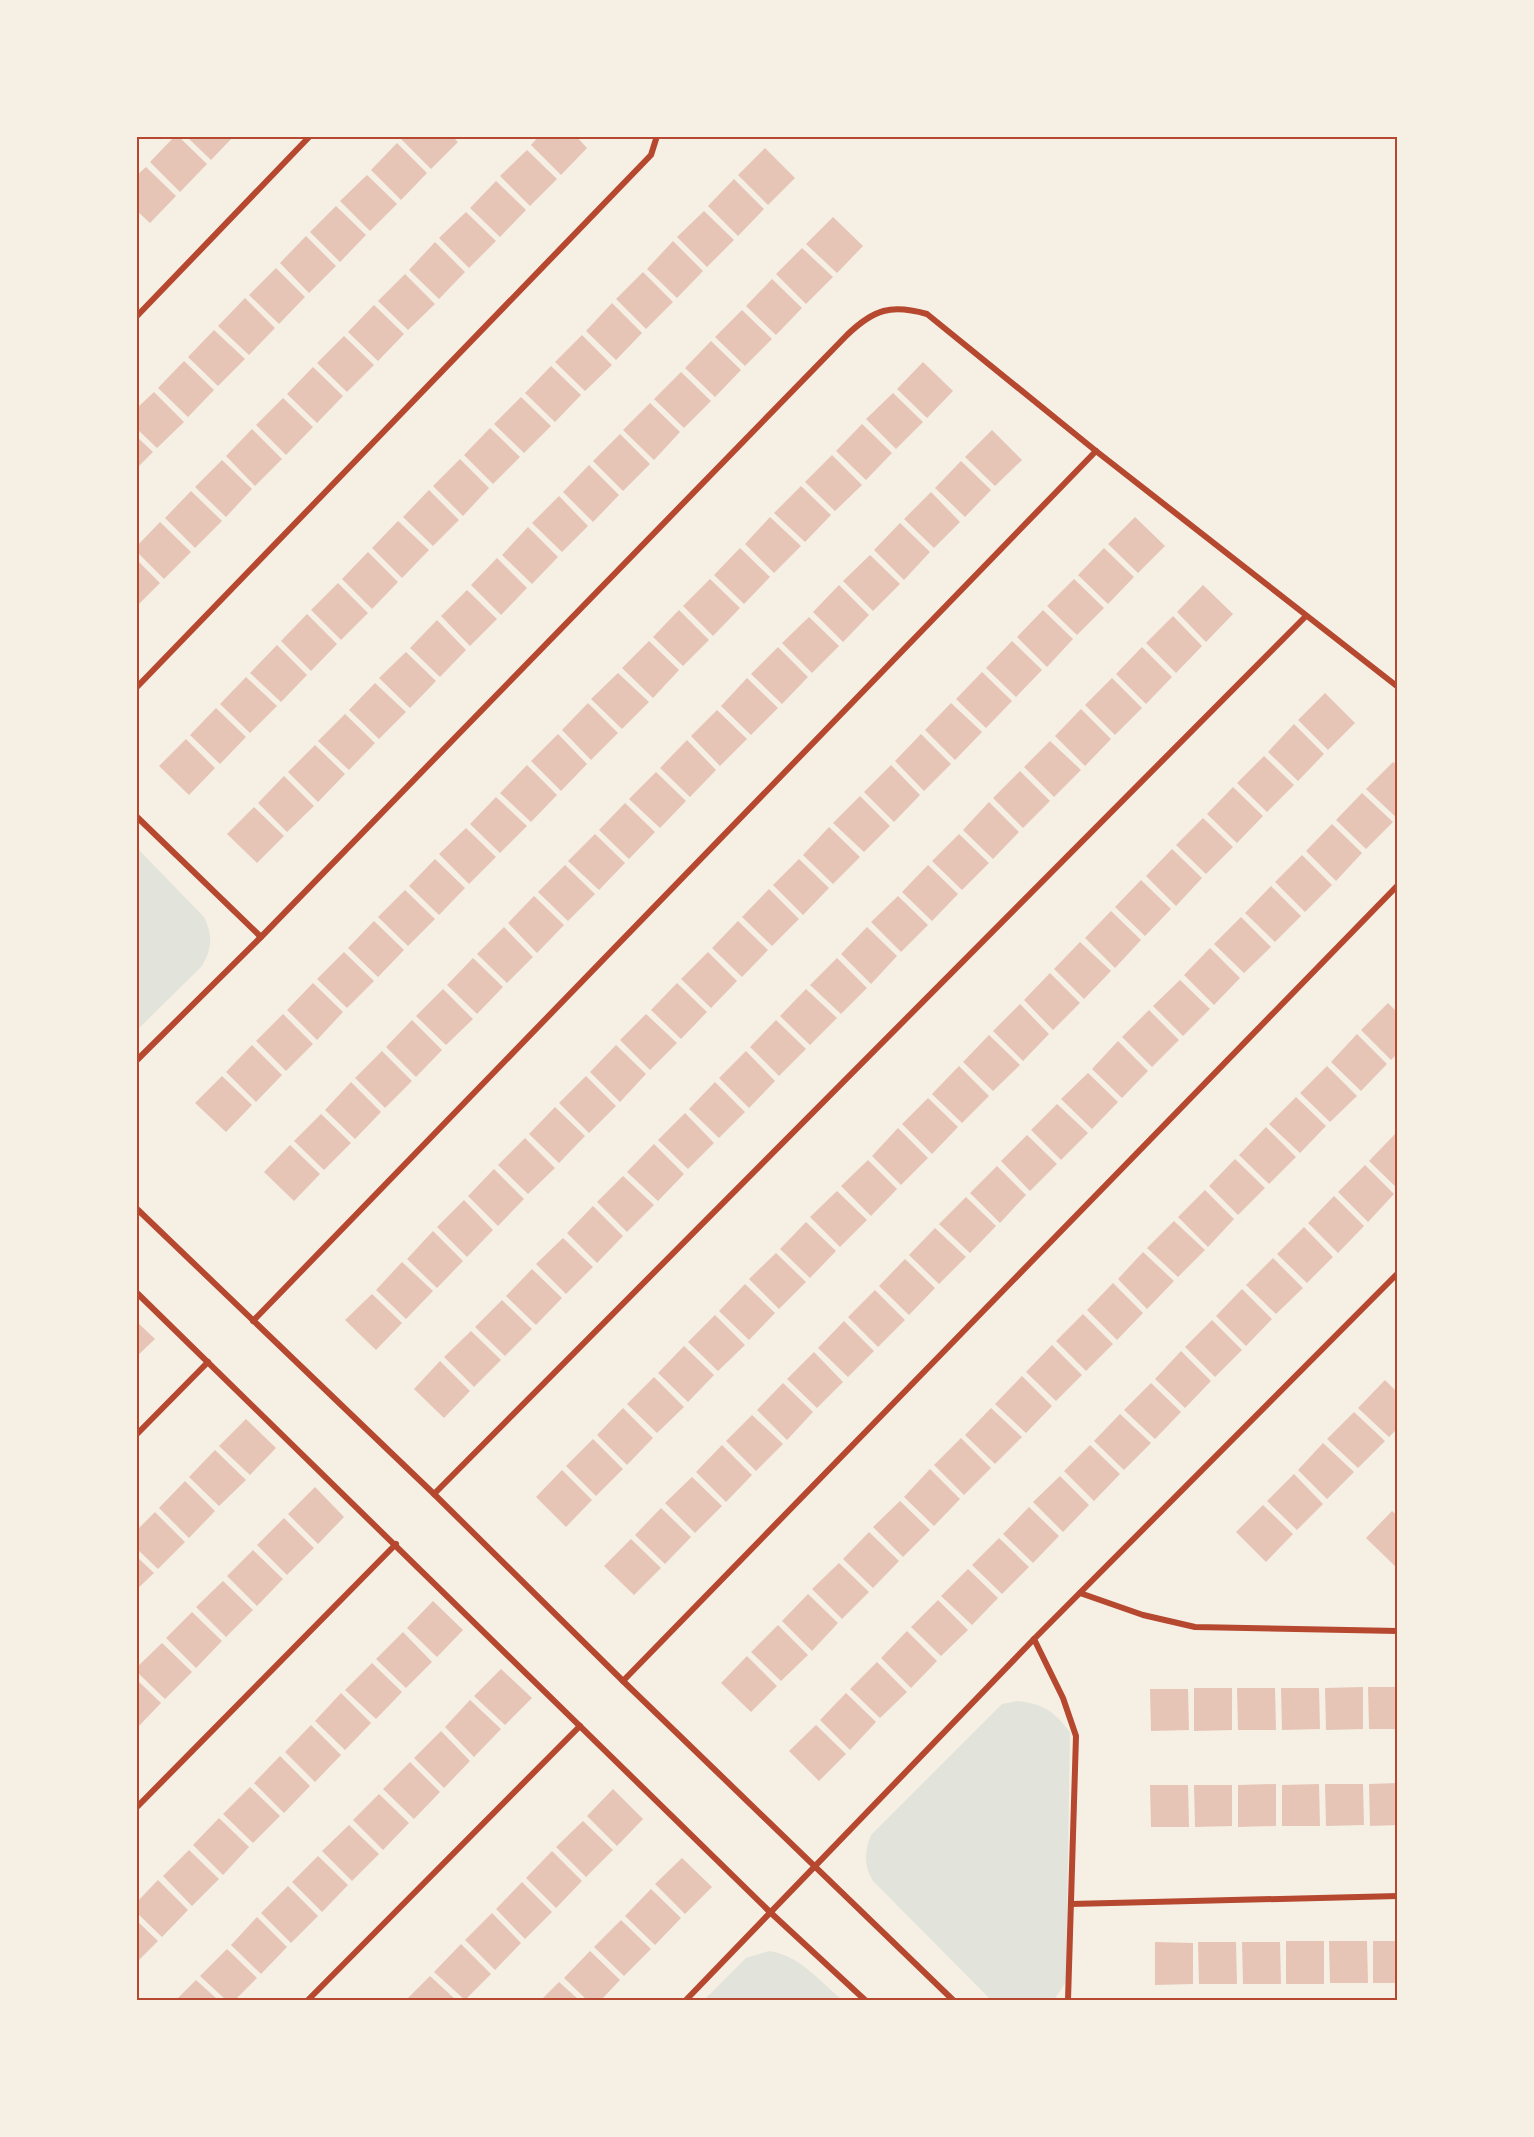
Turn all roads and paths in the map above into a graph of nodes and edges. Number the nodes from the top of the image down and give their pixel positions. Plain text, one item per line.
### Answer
1 (310, 136) edge
2 (657, 136) edge
3 (136, 317) edge
4 (1096, 451) junction
5 (1306, 616) junction
6 (1398, 687) edge
7 (136, 688) edge
8 (136, 816) edge
9 (1398, 885) edge
10 (261, 937) junction
11 (136, 1061) edge
12 (136, 1208) edge
13 (1398, 1273) edge
14 (136, 1292) edge
15 (253, 1321) junction
16 (208, 1362) junction
17 (136, 1435) edge
18 (434, 1494) junction
19 (396, 1544) junction
20 (1080, 1593) junction
21 (1398, 1631) edge
22 (1034, 1640) junction
23 (623, 1681) junction
24 (580, 1726) junction
25 (136, 1808) edge
26 (814, 1868) junction
27 (1398, 1896) edge
28 (1071, 1904) junction
29 (771, 1913) junction
30 (308, 2001) edge
31 (686, 2001) edge
32 (865, 2001) edge
33 (953, 2001) edge
34 (1068, 2001) edge

1 - 3 street
2 - 7 street
4 - 5 street
4 - 10 street
4 - 15 street
5 - 6 street
5 - 18 street
8 - 10 street
9 - 23 street
10 - 11 street
12 - 15 street
13 - 20 street
14 - 16 street
15 - 18 street
16 - 17 street
16 - 19 street
18 - 23 street
19 - 24 street
19 - 25 street
20 - 21 street
20 - 22 street
22 - 26 street
22 - 28 street
23 - 26 street
24 - 29 street
24 - 30 street
26 - 29 street
26 - 33 street
27 - 28 street
28 - 34 street
29 - 31 street
29 - 32 street

